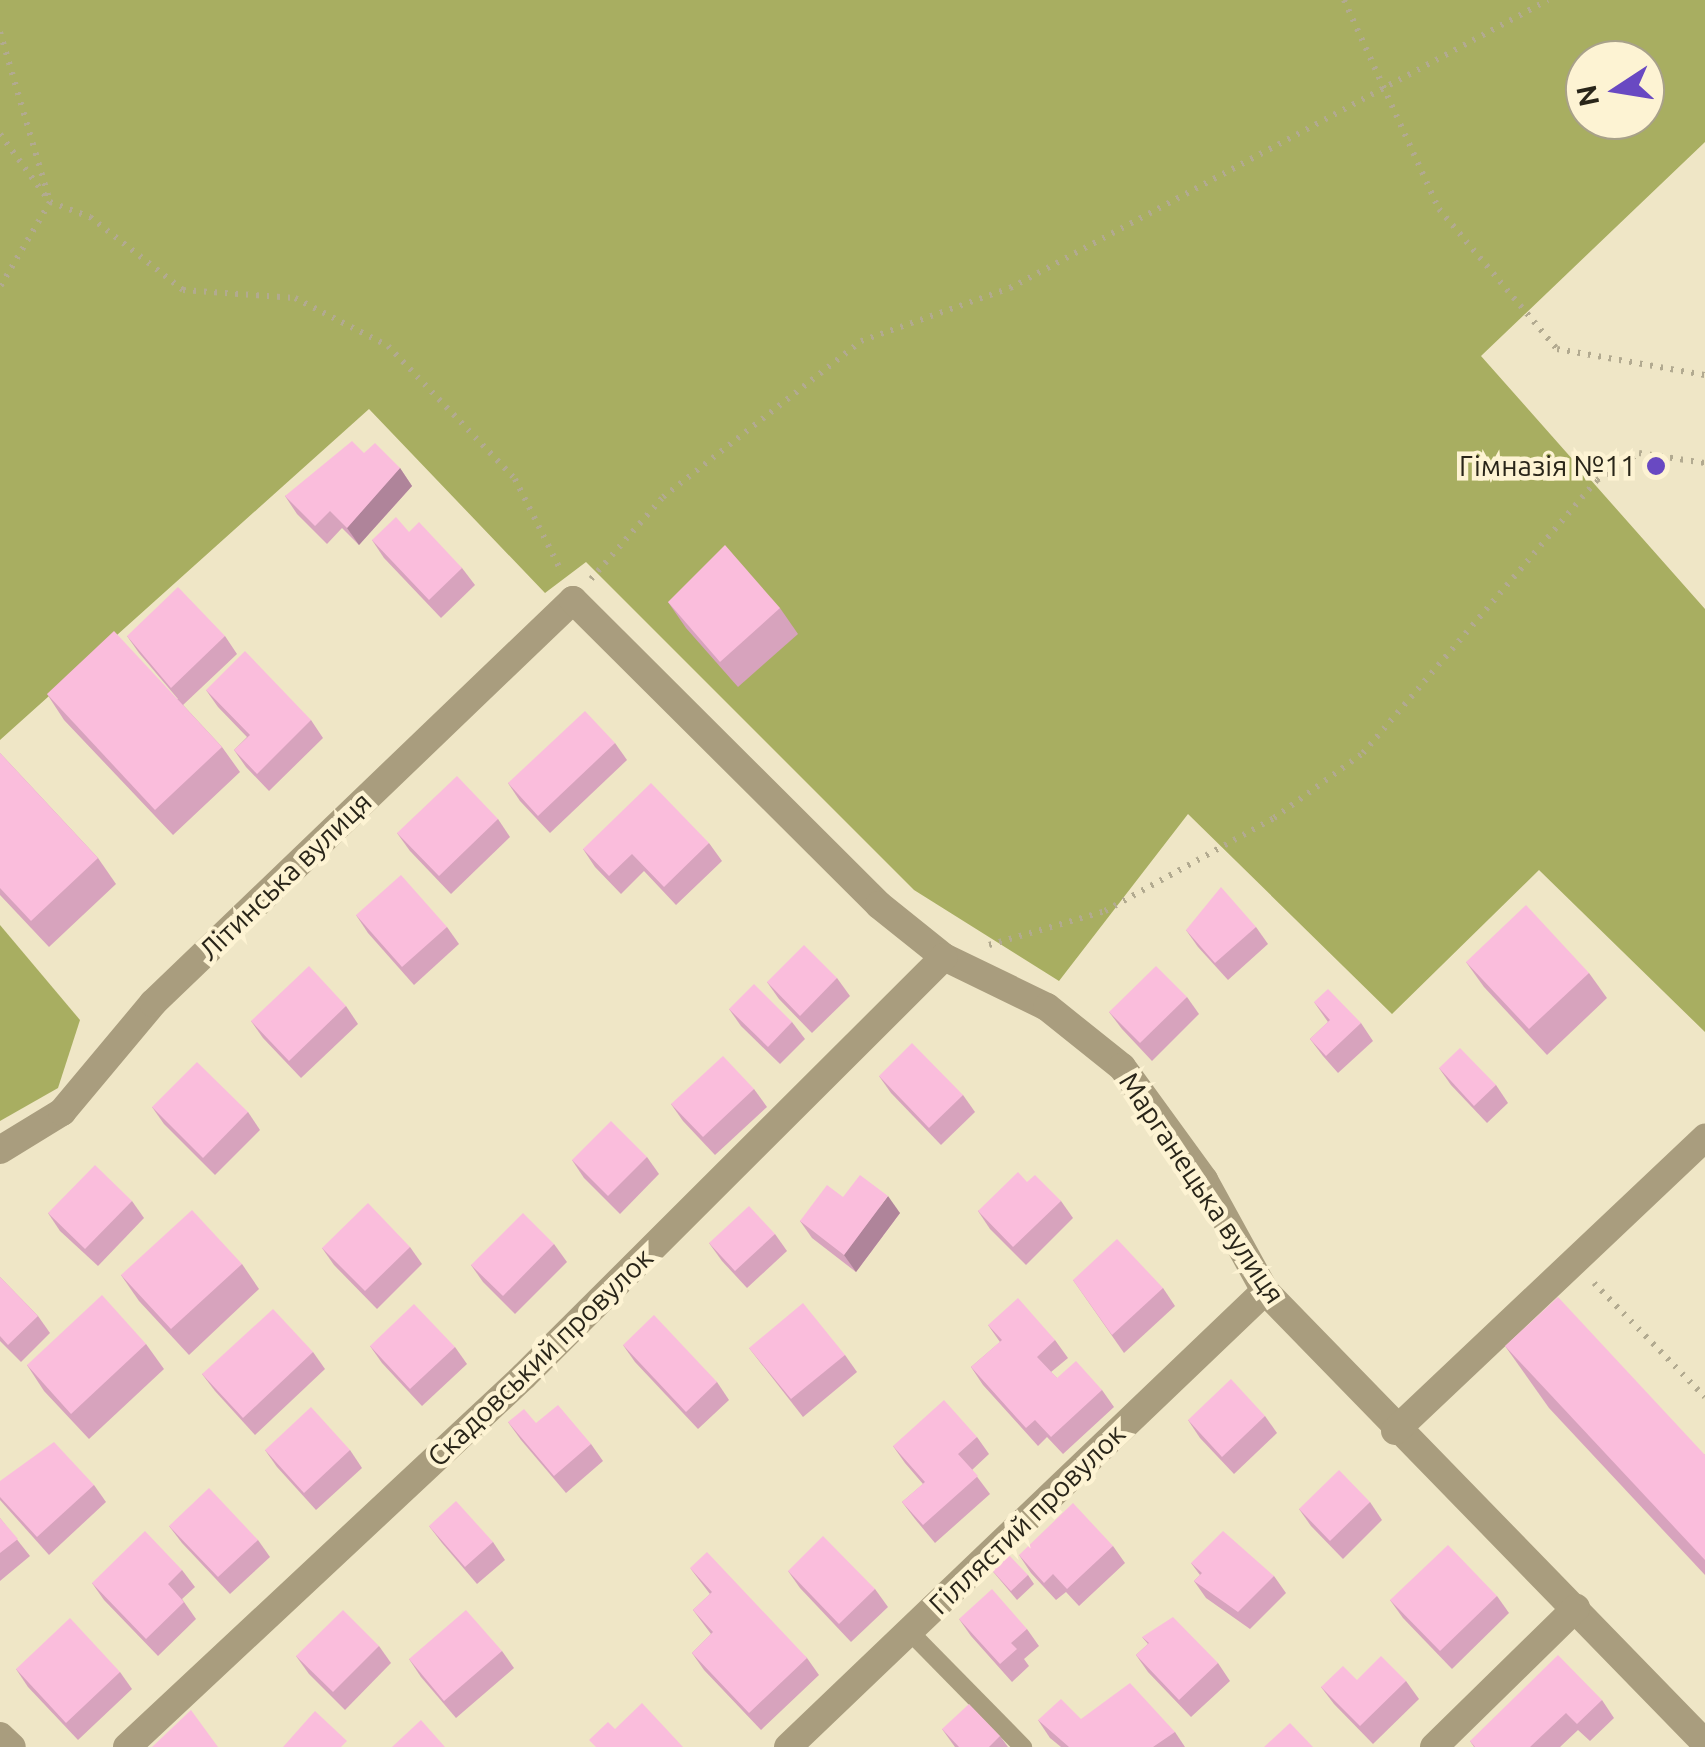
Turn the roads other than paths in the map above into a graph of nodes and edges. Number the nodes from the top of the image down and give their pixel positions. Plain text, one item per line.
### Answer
1 (573, 600) joint
2 (944, 957) junction
3 (1705, 1138) edge
4 (0, 1150) edge
5 (1265, 1291) junction
6 (1396, 1430) junction
7 (1576, 1608) junction
8 (910, 1631) junction
9 (0, 1736) edge
10 (1705, 1743) edge
11 (12, 1747) edge
12 (126, 1747) edge
13 (788, 1747) edge
14 (1023, 1747) edge
15 (1434, 1747) edge

1 - 2 street, Марганецька вулиця
1 - 4 street, Літинська вулиця
2 - 5 street, Марганецька вулиця
2 - 12 street, Скадовський провулок
3 - 6 street
5 - 6 street, Марганецька вулиця
5 - 8 street, Гіллястий провулок
6 - 7 street, Марганецька вулиця
7 - 10 street, Марганецька вулиця
7 - 15 street
8 - 13 street, Гіллястий провулок
8 - 14 lane
9 - 11 street

